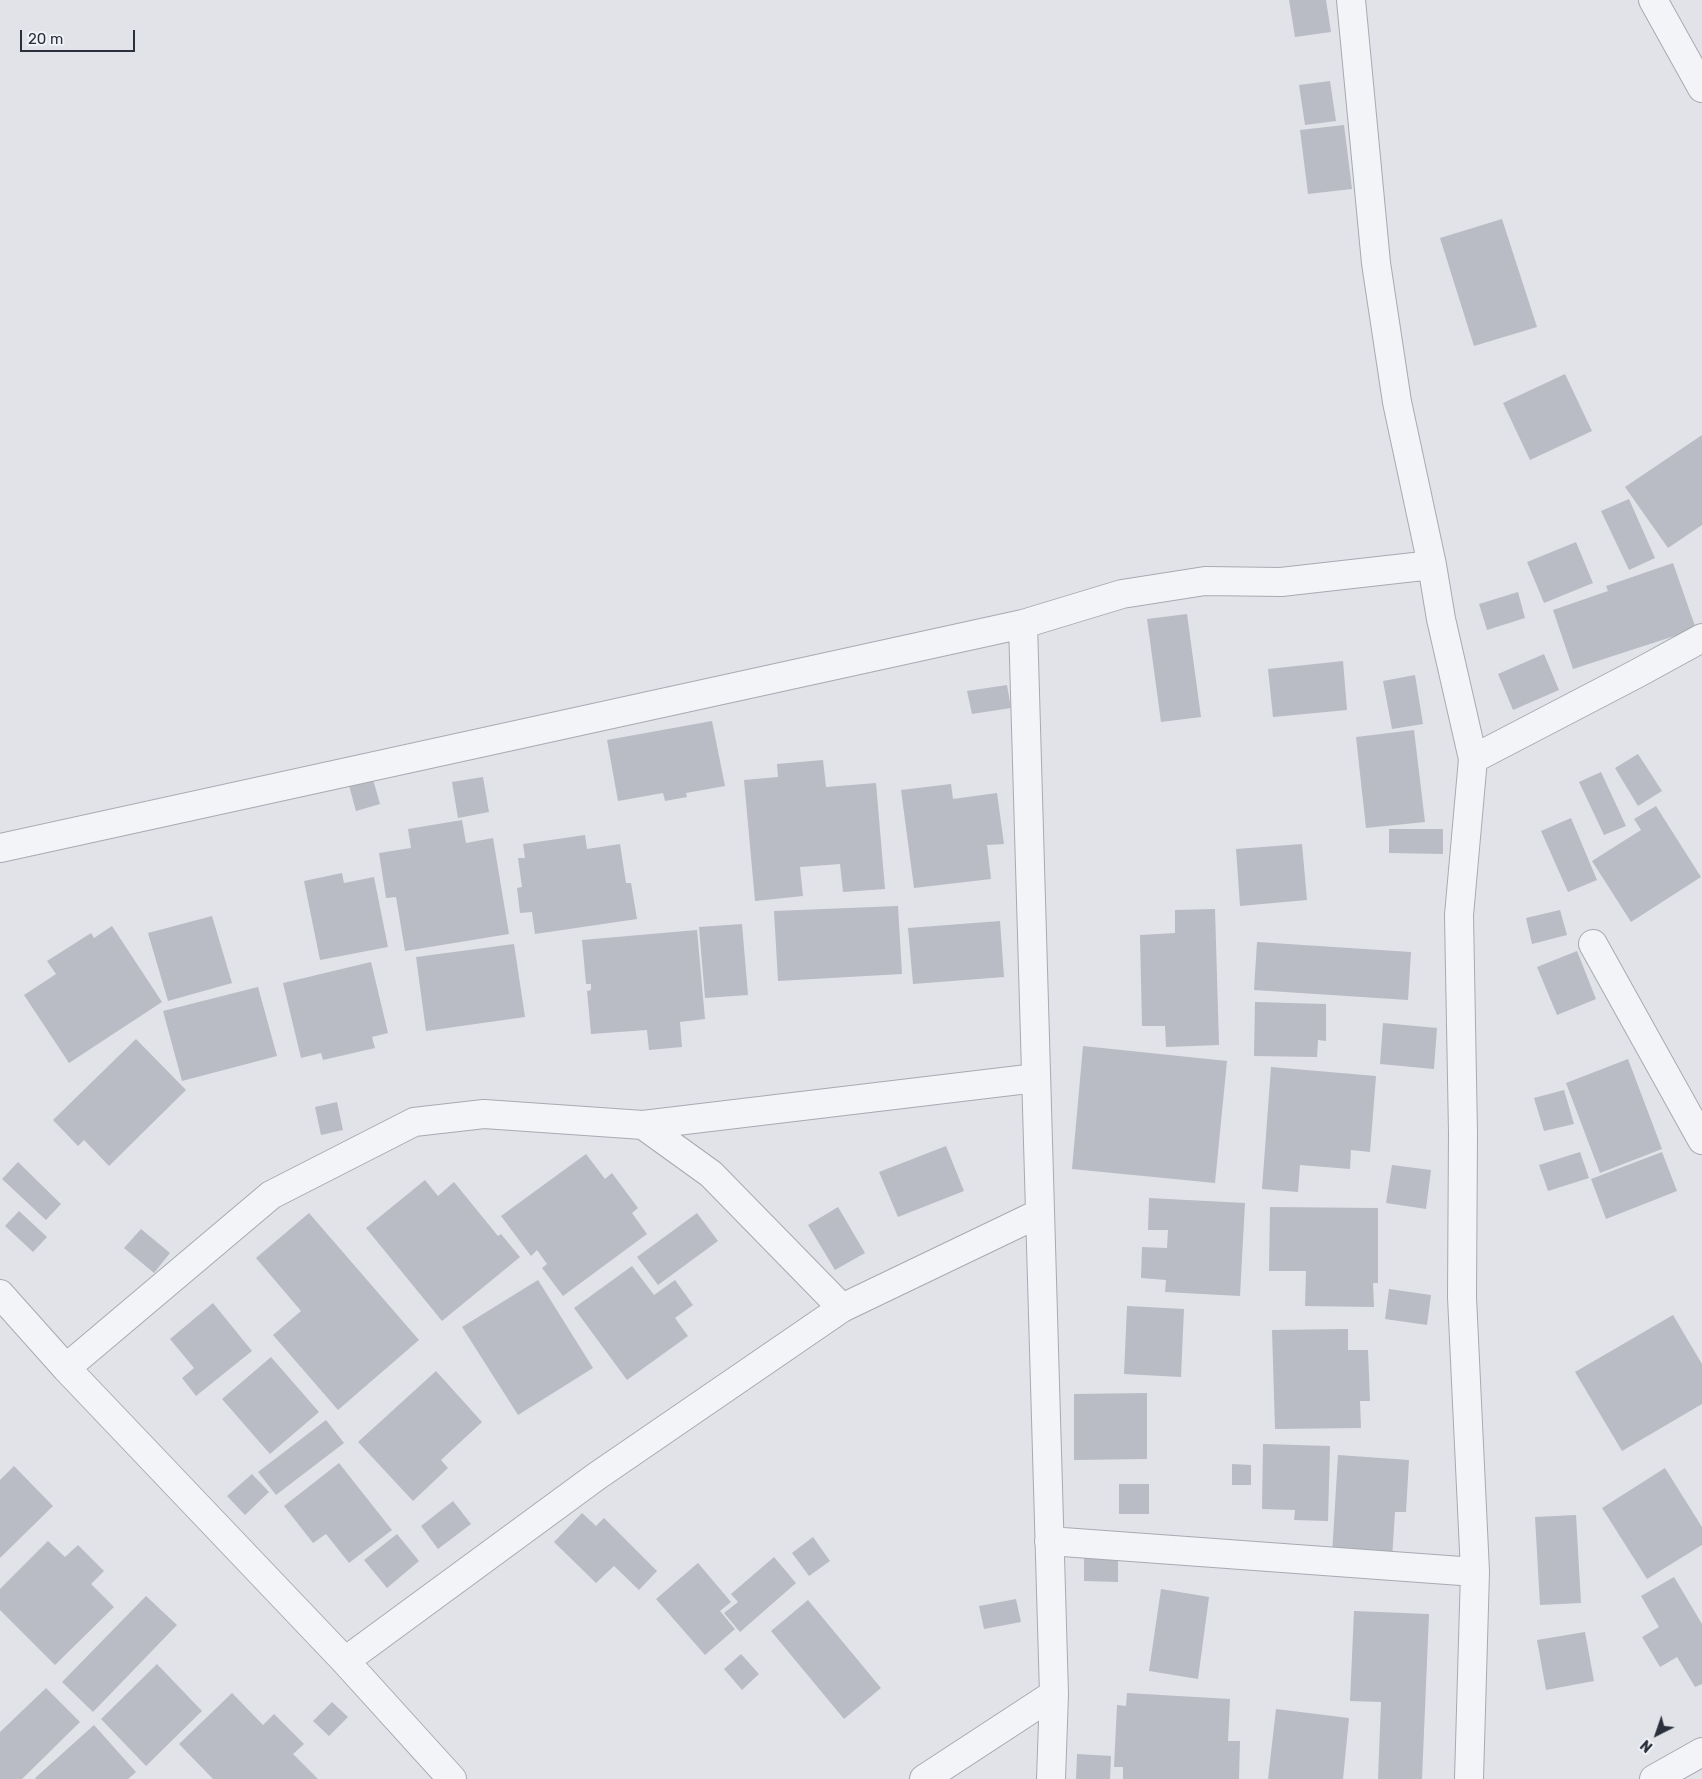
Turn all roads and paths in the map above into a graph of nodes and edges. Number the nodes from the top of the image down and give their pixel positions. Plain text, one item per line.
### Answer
1 (1351, 0) edge
2 (1653, 0) edge
3 (1702, 88) edge
4 (1432, 565) junction
5 (1023, 624) junction
6 (1702, 638) edge
7 (1474, 759) junction
8 (0, 848) edge
9 (1593, 944) dead end
10 (1036, 1078) junction
11 (643, 1125) junction
12 (1702, 1140) edge
13 (1040, 1213) junction
14 (0, 1294) edge
15 (842, 1308) junction
16 (66, 1368) junction
17 (1048, 1541) junction
18 (1475, 1572) junction
19 (345, 1661) junction
20 (1054, 1694) junction
21 (1702, 1752) edge
22 (452, 1779) edge
23 (924, 1779) edge
24 (1050, 1779) edge
25 (1469, 1779) edge
26 (1654, 1779) edge

1 - 4 street
2 - 3 street
4 - 5 street
4 - 7 street
5 - 8 street
5 - 10 street
6 - 7 street
7 - 18 street
9 - 12 street
10 - 11 street
10 - 13 street
11 - 15 street
11 - 16 street
13 - 15 street
13 - 17 street
14 - 16 street
15 - 19 street
16 - 19 street
17 - 18 street
17 - 20 street
18 - 25 street
19 - 22 street
20 - 23 street
20 - 24 street
21 - 26 street

